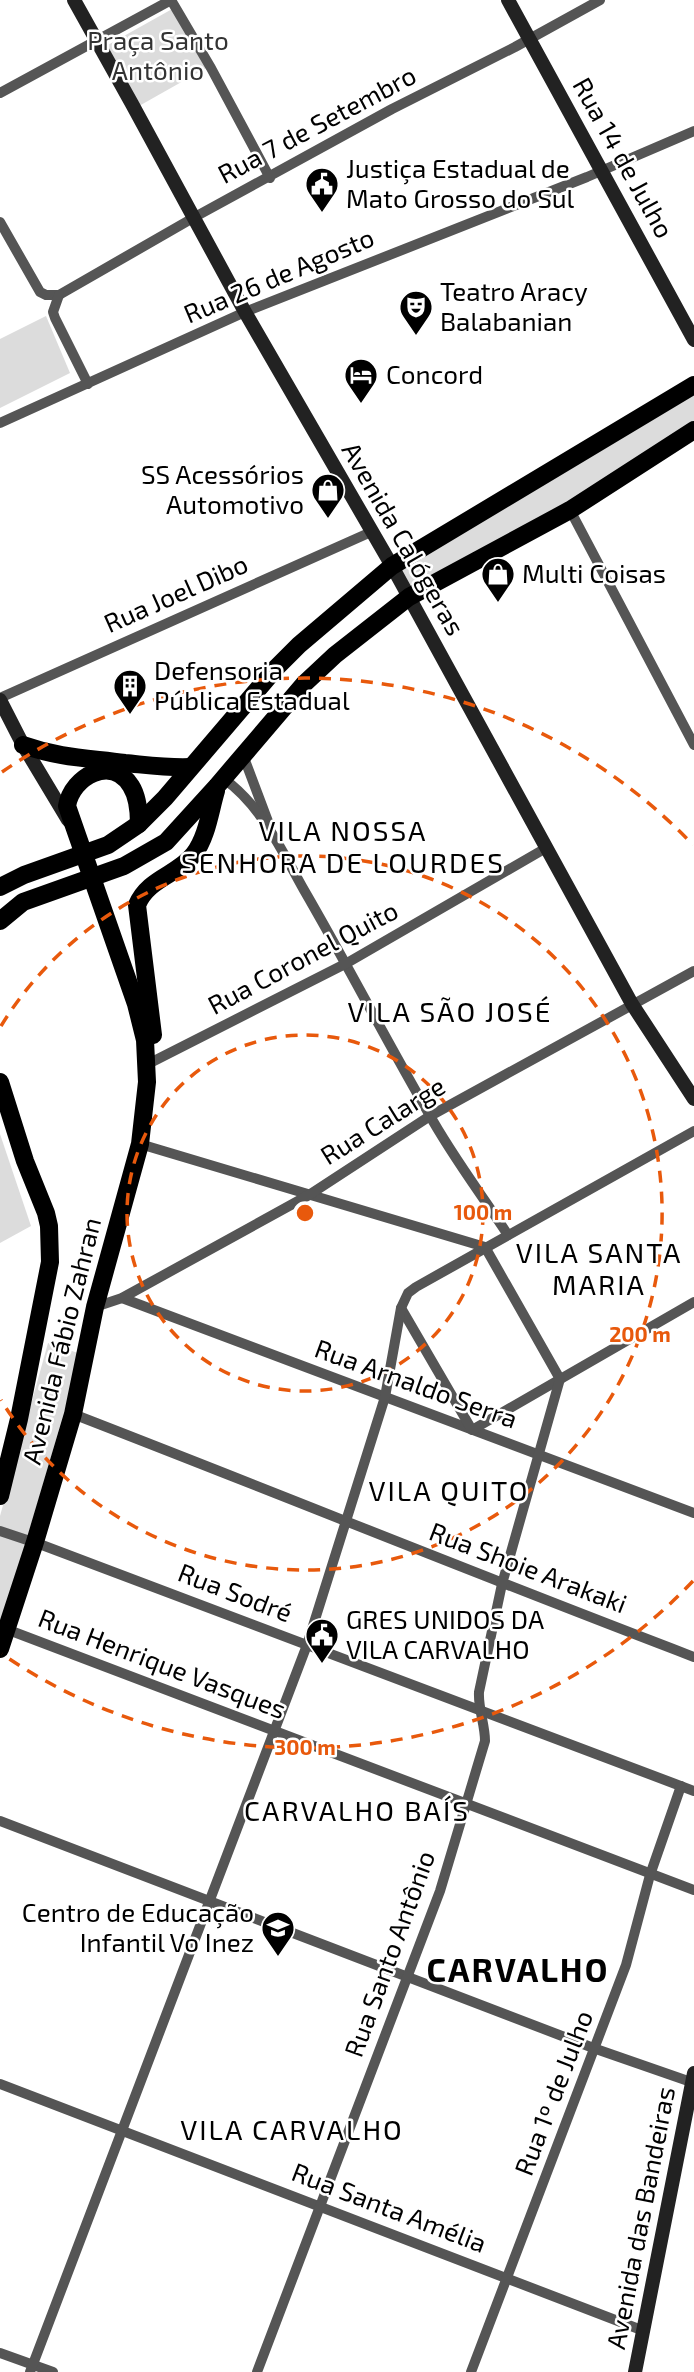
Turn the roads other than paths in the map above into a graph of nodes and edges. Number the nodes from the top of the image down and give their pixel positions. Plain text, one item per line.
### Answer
1 (74, 0) edge
2 (171, 0) edge
3 (508, 0) edge
4 (600, 0) edge
5 (530, 39) junction
6 (96, 40) junction
7 (0, 93) edge
8 (694, 131) edge
9 (602, 170) junction
10 (270, 178) junction
11 (193, 218) junction
12 (0, 222) edge
13 (59, 295) junction
14 (245, 312) junction
15 (694, 340) edge
16 (88, 384) junction
17 (694, 384) edge
18 (0, 423) edge
19 (694, 430) edge
20 (570, 510) junction
21 (371, 531) junction
22 (392, 566) junction
23 (410, 597) junction
24 (0, 699) edge
25 (23, 745) junction
26 (694, 745) edge
27 (243, 755) junction
28 (190, 767) junction
29 (221, 782) junction
30 (139, 824) junction
31 (76, 833) junction
32 (274, 836) junction
33 (546, 848) junction
34 (0, 887) edge
35 (0, 921) edge
36 (347, 963) junction
37 (694, 971) edge
38 (632, 1004) junction
39 (149, 1070) junction
40 (0, 1082) edge
41 (694, 1099) edge
42 (430, 1116) junction
43 (694, 1131) edge
44 (140, 1144) junction
45 (309, 1195) junction
46 (508, 1234) junction
47 (485, 1247) junction
48 (122, 1298) junction
49 (694, 1302) edge
50 (95, 1307) junction
51 (401, 1308) junction
52 (561, 1379) junction
53 (385, 1397) junction
54 (73, 1414) junction
55 (472, 1430) junction
56 (538, 1452) junction
57 (0, 1496) edge
58 (694, 1513) edge
59 (347, 1520) junction
60 (0, 1531) edge
61 (35, 1542) junction
62 (502, 1584) junction
63 (6, 1629) junction
64 (307, 1645) junction
65 (0, 1649) edge
66 (694, 1657) edge
67 (478, 1709) junction
68 (275, 1731) junction
69 (681, 1786) junction
70 (694, 1791) edge
71 (468, 1803) junction
72 (0, 1821) edge
73 (650, 1875) junction
74 (694, 1890) edge
75 (210, 1902) junction
76 (407, 1977) junction
77 (596, 2049) junction
78 (693, 2080) edge
79 (0, 2084) edge
80 (122, 2131) junction
81 (320, 2206) junction
82 (508, 2278) junction
83 (644, 2331) junction
84 (0, 2353) edge
85 (32, 2368) edge
86 (53, 2372) edge
87 (257, 2372) edge
88 (471, 2372) edge
89 (635, 2372) edge

1 - 6 main road, Avenida Calógeras
2 - 6 street
2 - 10 street
3 - 5 main road, Rua 14 de Julho
4 - 5 street, Rua 7 de Setembro
5 - 9 main road, Rua 14 de Julho
5 - 10 street, Rua 7 de Setembro
6 - 7 street
6 - 11 main road, Avenida Calógeras
8 - 9 street, Rua 26 de Agosto
9 - 14 street, Rua 26 de Agosto
9 - 15 main road, Rua 14 de Julho
10 - 11 street, Rua 7 de Setembro
11 - 13 street, Rua 7 de Setembro
11 - 14 main road, Avenida Calógeras
12 - 13 street
13 - 16 street
14 - 16 street, Rua 26 de Agosto
14 - 21 main road, Avenida Calógeras
16 - 18 street, Rua 26 de Agosto
17 - 22 main road
19 - 20 main road
20 - 23 main road
20 - 26 street
21 - 22 main road, Avenida Calógeras
21 - 24 street, Rua Joel Dibo
22 - 23 main road, Avenida Calógeras
22 - 28 main road
23 - 27 main road
23 - 33 main road, Avenida Calógeras
24 - 25 main road
25 - 28 main road
25 - 31 main road
27 - 29 main road
27 - 32 street
28 - 30 main road
29 - 32 street
29 - 35 main road
29 - 39 main road
30 - 31 main road, Avenida Fábio Zahran
30 - 34 main road
31 - 39 main road, Avenida Fábio Zahran
32 - 36 street
33 - 36 street, Rua Coronel Quito
33 - 38 main road, Avenida Calógeras
36 - 39 street, Rua Coronel Quito
36 - 42 street
37 - 38 street, Rua Calarge
38 - 41 main road, Avenida Calógeras
38 - 42 street, Rua Calarge
39 - 44 main road, Avenida Fábio Zahran
40 - 57 main road, Avenida Fábio Zahran
42 - 45 street, Rua Calarge
42 - 46 street
43 - 46 street
44 - 45 street
44 - 50 main road, Avenida Fábio Zahran
45 - 47 street
45 - 48 street, Rua Calarge
46 - 47 street
47 - 51 street
47 - 52 street
48 - 50 street, Rua Calarge
48 - 53 street, Rua Arnaldo Serra
49 - 52 street
50 - 54 main road, Avenida Fábio Zahran
51 - 53 street
51 - 55 street
52 - 55 street
52 - 56 street, Rua Santo Antônio
53 - 55 street, Rua Arnaldo Serra
53 - 59 street
54 - 59 street, Rua Shoie Arakaki
54 - 61 main road, Avenida Fábio Zahran
55 - 56 street, Rua Arnaldo Serra
56 - 58 street, Rua Arnaldo Serra
56 - 62 street, Rua Santo Antônio
59 - 62 street, Rua Shoie Arakaki
59 - 64 street
60 - 61 street, Rua Sodré
61 - 63 main road, Avenida Fábio Zahran
61 - 64 street, Rua Sodré
62 - 66 street, Rua Shoie Arakaki
62 - 67 street, Rua Santo Antônio
63 - 65 main road, Avenida Fábio Zahran
63 - 68 street, Rua Henrique Vasques
64 - 67 street, Rua Sodré
64 - 68 street
67 - 69 street, Rua Sodré
67 - 71 street, Rua Santo Antônio
68 - 71 street, Rua Henrique Vasques
68 - 75 street
69 - 70 street, Rua Sodré
69 - 73 street, Rua 1º de Julho
71 - 73 street, Rua Henrique Vasques
71 - 76 street, Rua Santo Antônio
72 - 75 street
73 - 74 street, Rua Henrique Vasques
73 - 77 street, Rua 1º de Julho
75 - 76 street
75 - 80 street
76 - 77 street
76 - 81 street, Rua Santo Antônio
77 - 78 street
77 - 82 street, Rua 1º de Julho
78 - 83 main road, Avenida das Bandeiras
79 - 80 street, Rua Santa Amélia
80 - 81 street, Rua Santa Amélia
80 - 85 street
81 - 82 street, Rua Santa Amélia
81 - 87 street, Rua Santo Antônio
82 - 83 street, Rua Santa Amélia
82 - 88 street, Rua 1º de Julho
83 - 89 main road, Avenida das Bandeiras
84 - 85 street
85 - 86 street

